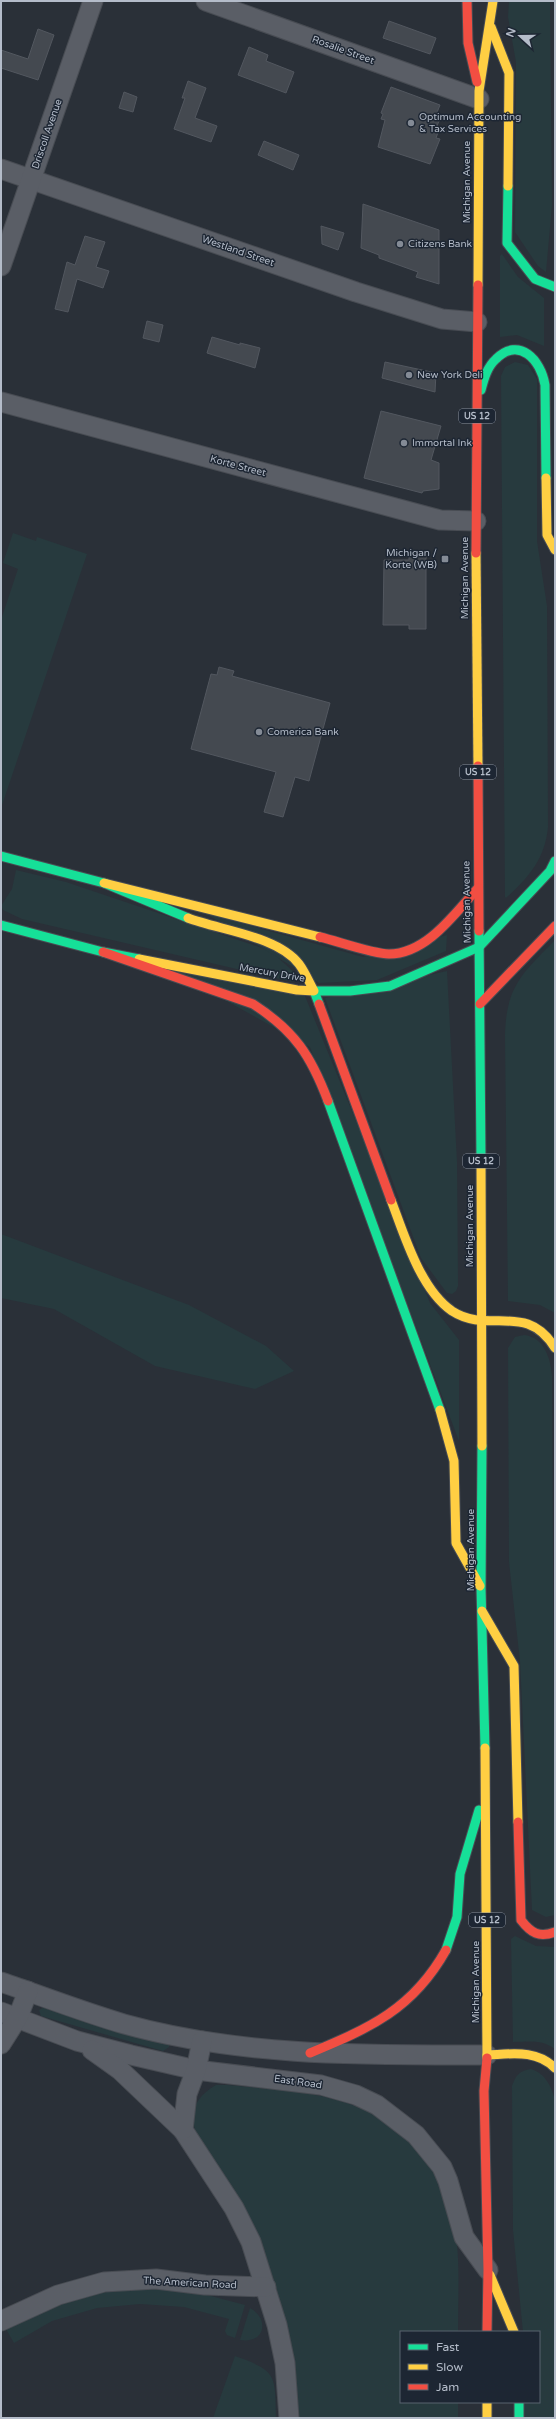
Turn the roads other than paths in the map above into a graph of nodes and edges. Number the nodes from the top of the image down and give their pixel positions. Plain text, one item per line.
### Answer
1 (93, 1) edge
2 (206, 1) edge
3 (467, 1) edge
4 (493, 1) edge
5 (491, 26) junction
6 (479, 95) junction
7 (1, 169) edge
8 (31, 179) junction
9 (1, 266) edge
10 (555, 287) edge
11 (477, 322) junction
12 (477, 400) junction
13 (1, 402) edge
14 (476, 521) junction
15 (555, 550) edge
16 (1, 856) edge
17 (555, 861) edge
18 (2, 870) dead end
19 (104, 883) junction
20 (478, 888) junction
21 (1, 925) edge
22 (555, 926) edge
23 (478, 947) junction
24 (103, 952) junction
25 (314, 991) junction
26 (480, 1004) junction
27 (482, 1319) junction
28 (555, 1348) edge
29 (481, 1588) junction
30 (482, 1610) junction
31 (486, 1785) junction
32 (555, 1932) edge
33 (1, 1982) edge
34 (28, 1991) junction
35 (9, 2015) edge
36 (77, 2041) junction
37 (202, 2041) junction
38 (1, 2044) edge
39 (310, 2053) junction
40 (487, 2055) junction
41 (555, 2068) edge
42 (196, 2070) junction
43 (183, 2130) junction
44 (488, 2270) junction
45 (266, 2287) junction
46 (1, 2321) edge
47 (487, 2331) edge
48 (514, 2331) edge
49 (487, 2403) edge
50 (519, 2403) edge
51 (289, 2418) edge
52 (487, 2418) edge
53 (519, 2418) edge

1 - 8 street, Driscoll Avenue
2 - 6 street, Rosalie Street
3 - 6 main road
4 - 5 main road, Michigan Avenue / US 12
5 - 6 main road, Michigan Avenue / US 12
5 - 10 main road
6 - 11 main road, Michigan Avenue / US 12
7 - 8 street, Westland Street
8 - 9 street, Driscoll Avenue
8 - 11 street, Westland Street
11 - 12 main road, Michigan Avenue / US 12
12 - 14 main road, Michigan Avenue / US 12
12 - 15 main road
13 - 14 street, Korte Street
14 - 20 main road, Michigan Avenue / US 12
16 - 18 main road
16 - 19 main road, Mercury Drive
17 - 23 main road
19 - 20 main road
19 - 25 main road, Mercury Drive
20 - 23 main road, Michigan Avenue / US 12
21 - 24 main road, Mercury Drive
22 - 26 main road
23 - 25 main road
23 - 26 main road, Michigan Avenue / US 12
24 - 25 main road, Mercury Drive
24 - 29 main road
25 - 27 main road
26 - 27 main road, Michigan Avenue / US 12
27 - 28 main road
27 - 29 main road, Michigan Avenue / US 12
29 - 30 main road, Michigan Avenue / US 12
30 - 31 main road, Michigan Avenue / US 12
30 - 32 main road
31 - 39 main road
31 - 40 main road, Michigan Avenue / US 12
33 - 34 street
34 - 35 street
34 - 37 street
35 - 36 street, East Road
35 - 38 street
36 - 42 street, East Road
36 - 43 street
37 - 39 street
37 - 42 street
39 - 40 street
40 - 41 main road
40 - 44 main road, Michigan Avenue / US 12
42 - 43 street
42 - 44 street, East Road
43 - 45 street
44 - 47 main road, Michigan Avenue / US 12
44 - 48 main road
45 - 46 street, The American Road
45 - 51 street
49 - 52 main road
50 - 53 main road

